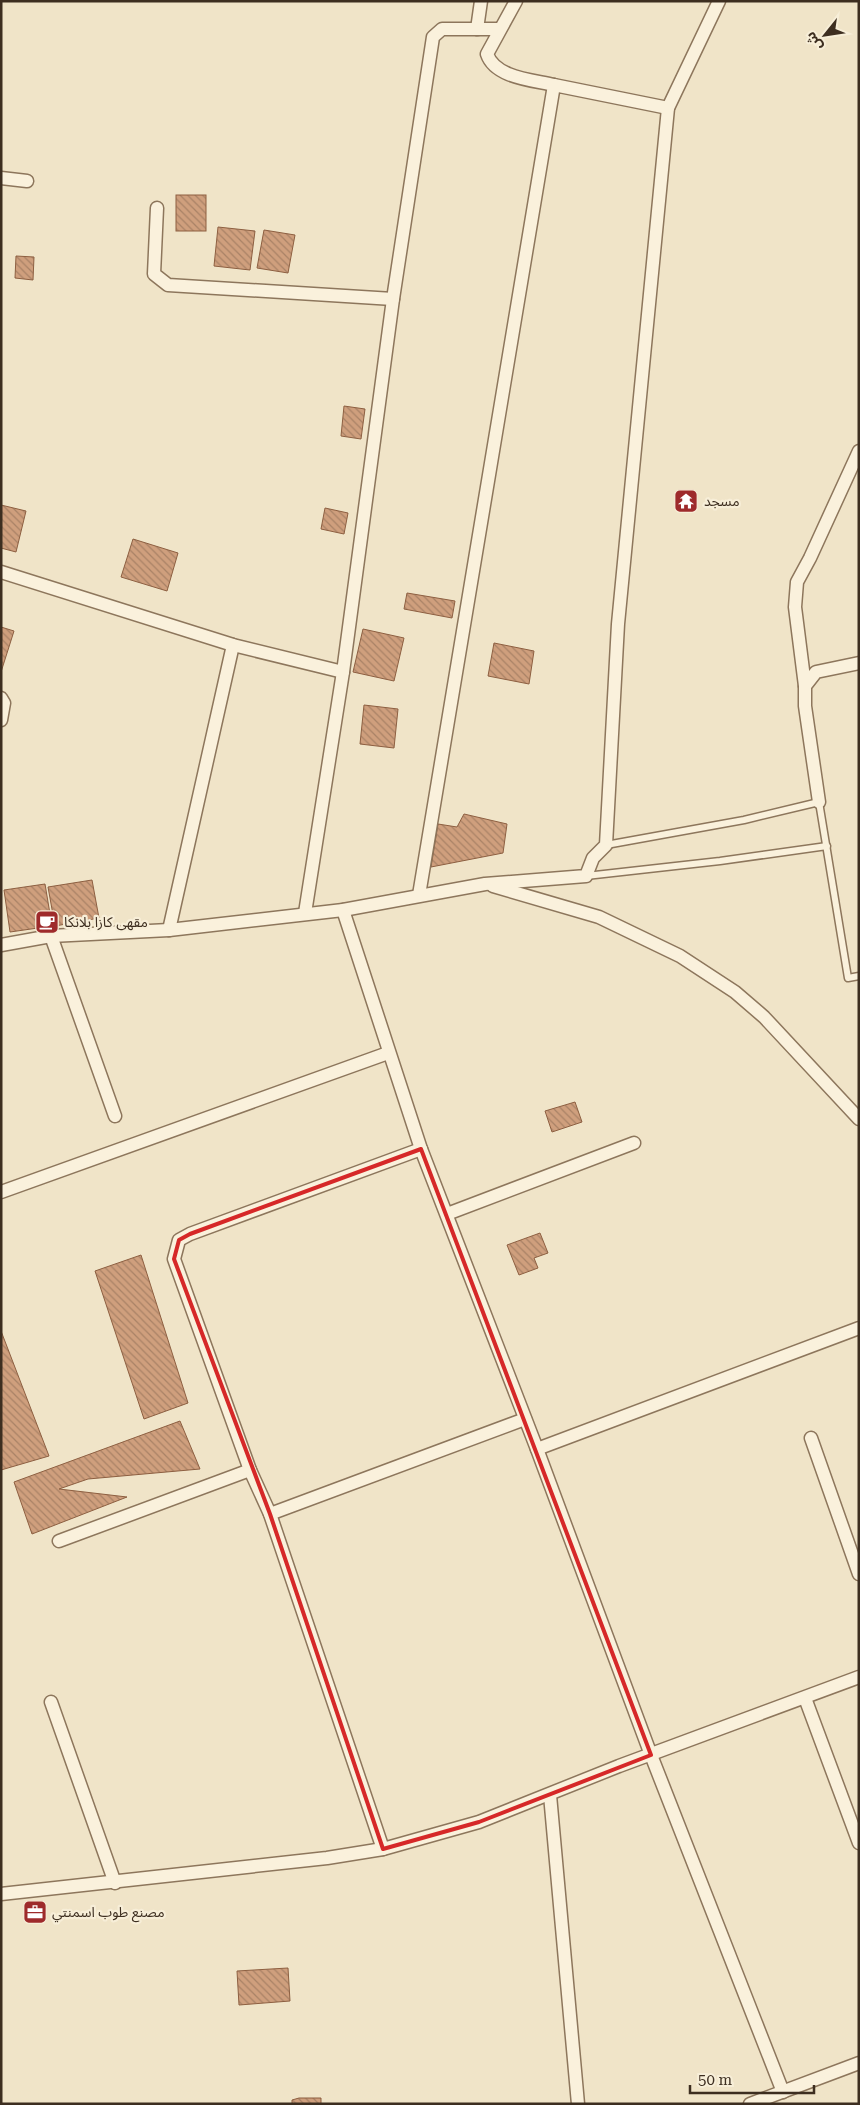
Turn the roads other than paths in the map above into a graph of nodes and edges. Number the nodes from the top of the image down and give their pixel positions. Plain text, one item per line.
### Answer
1 (481, 1) edge
2 (516, 1) edge
3 (719, 1) edge
4 (477, 29) junction
5 (500, 29) junction
6 (554, 85) junction
7 (668, 108) junction
8 (1, 178) edge
9 (27, 181) dead end
10 (157, 208) dead end
11 (393, 299) junction
12 (859, 450) edge
13 (1, 572) edge
14 (233, 645) junction
15 (859, 663) edge
16 (343, 672) junction
17 (805, 686) junction
18 (1, 698) edge
19 (1, 720) edge
20 (819, 802) junction
21 (606, 845) junction
22 (826, 846) junction
23 (586, 876) junction
24 (485, 884) junction
25 (419, 896) junction
26 (343, 910) junction
27 (304, 913) junction
28 (170, 930) junction
29 (51, 936) junction
30 (1, 945) edge
31 (859, 976) edge
32 (388, 1053) junction
33 (115, 1116) dead end
34 (859, 1119) edge
35 (634, 1143) dead end
36 (421, 1149) junction
37 (1, 1192) edge
38 (447, 1214) junction
39 (859, 1328) edge
40 (525, 1418) junction
41 (811, 1438) dead end
42 (537, 1449) junction
43 (250, 1470) junction
44 (270, 1514) junction
45 (59, 1540) dead end
46 (859, 1574) edge
47 (859, 1677) edge
48 (805, 1698) junction
49 (51, 1702) dead end
50 (651, 1755) junction
51 (550, 1795) junction
52 (859, 1843) edge
53 (384, 1849) junction
54 (115, 1883) junction
55 (1, 1894) edge
56 (859, 2063) edge
57 (783, 2092) junction
58 (578, 2104) edge
59 (750, 2104) edge

1 - 4 street
2 - 5 street
3 - 7 street
4 - 5 street
4 - 11 street
5 - 6 street
6 - 7 street
6 - 25 street
7 - 21 street
8 - 9 street
10 - 11 street
11 - 16 street
12 - 17 street
13 - 14 street
14 - 16 street
14 - 28 street
15 - 17 street
16 - 27 street
17 - 20 street
18 - 19 street
20 - 21 lane
20 - 22 lane
21 - 23 street
22 - 23 lane
22 - 31 lane
23 - 24 street
24 - 25 street
24 - 34 street
25 - 26 street
26 - 27 street
26 - 32 street
27 - 28 street
28 - 29 street
29 - 30 street
29 - 33 street
32 - 36 street
32 - 37 street
35 - 38 street
36 - 38 street
36 - 43 street
38 - 40 street
39 - 42 street
40 - 42 street
40 - 44 street
41 - 46 street
42 - 50 street
43 - 44 street
43 - 45 street
44 - 53 street
47 - 48 street
48 - 50 street
48 - 52 street
49 - 54 street
50 - 51 street
50 - 57 street
51 - 53 street
51 - 58 street
53 - 54 street
54 - 55 street
56 - 57 street
57 - 59 street

